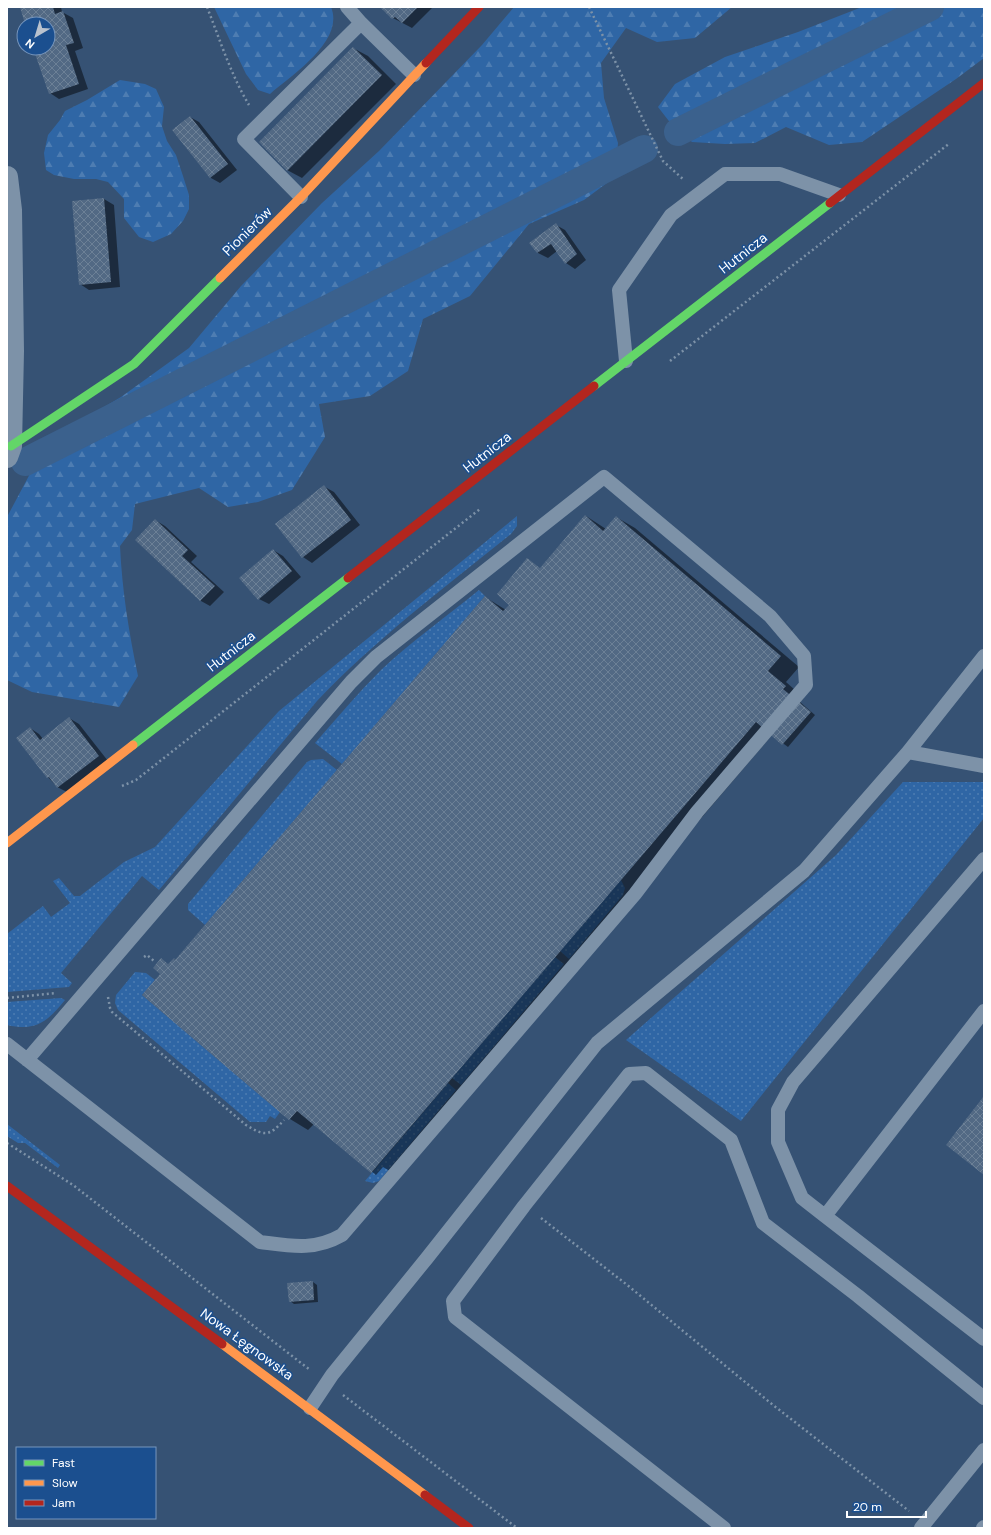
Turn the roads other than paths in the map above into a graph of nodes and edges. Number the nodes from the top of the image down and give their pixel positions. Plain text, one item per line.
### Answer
1 (347, 7) edge
2 (479, 7) edge
3 (361, 23) junction
4 (414, 75) junction
5 (984, 83) edge
6 (7, 177) edge
7 (840, 195) junction
8 (301, 197) junction
9 (626, 362) junction
10 (9, 451) edge
11 (984, 656) edge
12 (908, 752) junction
13 (984, 766) edge
14 (7, 843) edge
15 (984, 859) edge
16 (984, 1011) edge
17 (7, 1044) edge
18 (27, 1060) junction
19 (7, 1186) edge
20 (825, 1216) junction
21 (984, 1339) edge
22 (984, 1398) edge
23 (310, 1408) junction
24 (984, 1450) edge
25 (923, 1526) edge
26 (469, 1528) edge
27 (724, 1528) edge

1 - 3 lane
2 - 4 street, Pionierów
3 - 4 lane
3 - 8 lane
4 - 8 street, Pionierów
5 - 7 street, Hutnicza
6 - 10 street
7 - 9 street, Hutnicza
7 - 9 lane
8 - 10 street, Pionierów
9 - 14 street, Hutnicza
11 - 12 lane
12 - 13 lane
12 - 23 lane
15 - 20 lane
16 - 20 lane
17 - 18 lane
18 - 18 lane
19 - 23 street, Nowa Łęgnowska
20 - 21 lane
22 - 27 lane
23 - 26 street, Nowa Łęgnowska
24 - 25 lane

